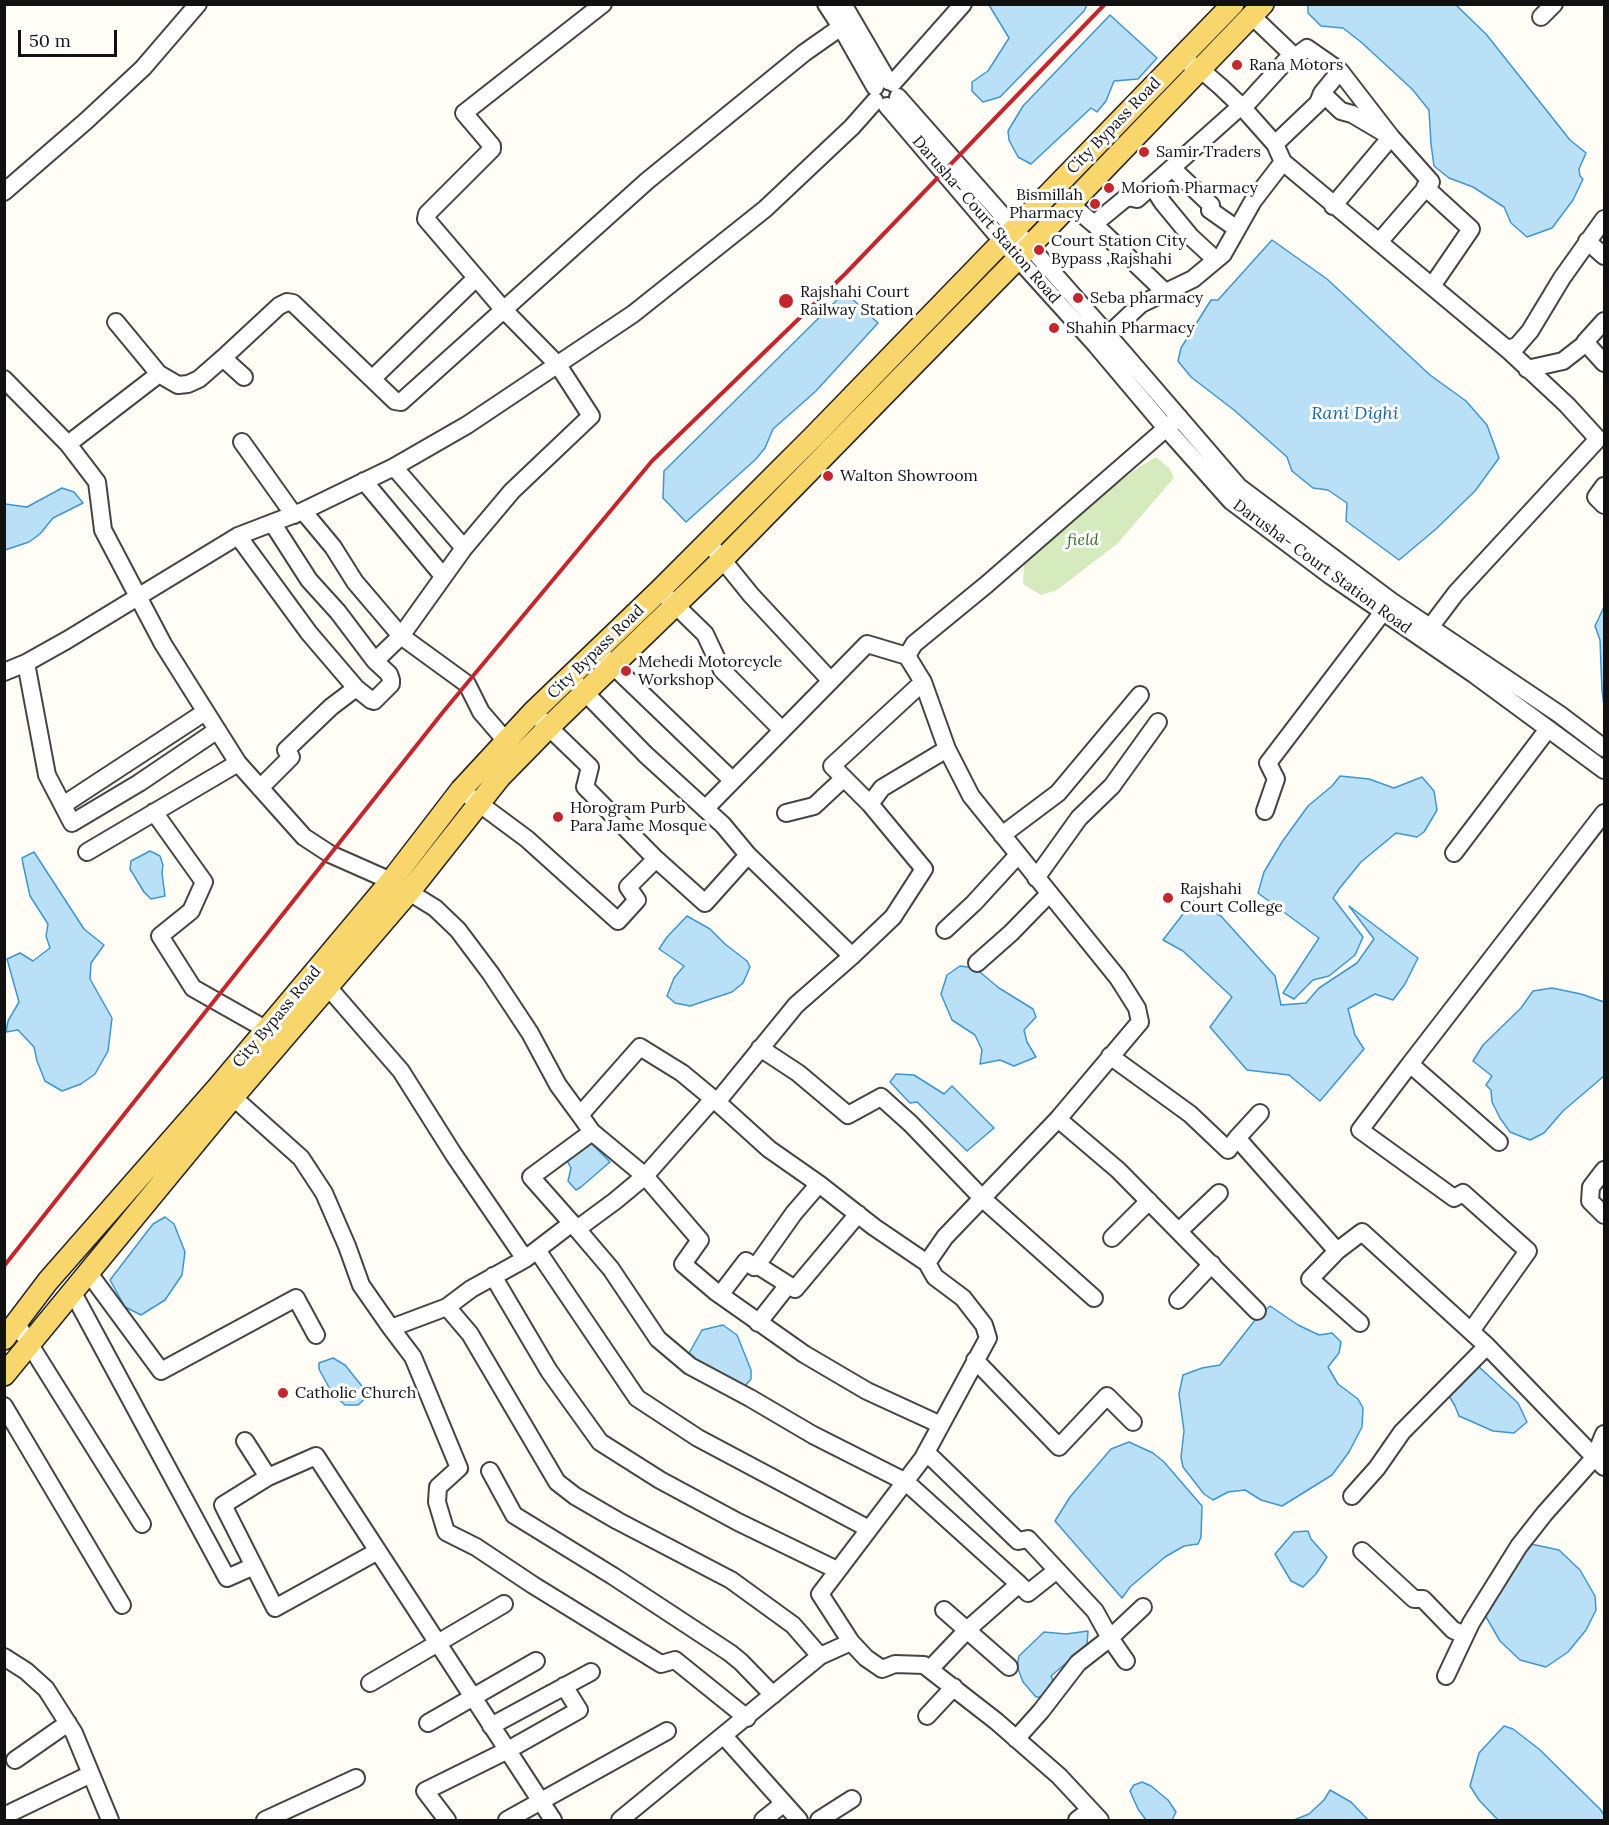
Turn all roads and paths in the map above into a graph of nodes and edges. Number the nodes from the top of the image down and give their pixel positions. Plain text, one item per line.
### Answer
1 (198, 4) edge
2 (603, 4) edge
3 (826, 4) edge
4 (843, 4) edge
5 (963, 4) edge
6 (1233, 4) edge
7 (1554, 4) edge
8 (1257, 10) edge
9 (1541, 17) dead end
10 (841, 27) junction
11 (1292, 54) junction
12 (1180, 59) junction
13 (1200, 69) junction
14 (1340, 71) junction
15 (886, 93) junction
16 (1322, 93) junction
17 (1242, 107) junction
18 (1391, 137) junction
19 (1275, 144) junction
20 (1283, 162) junction
21 (1172, 168) junction
22 (1152, 186) junction
23 (1425, 187) junction
24 (4, 192) edge
25 (1070, 204) junction
26 (1334, 206) junction
27 (1605, 219) edge
28 (1094, 224) junction
29 (1237, 229) junction
30 (1009, 236) junction
31 (1587, 241) junction
32 (1379, 242) junction
33 (1024, 252) junction
34 (1605, 256) edge
35 (1216, 260) junction
36 (476, 278) junction
37 (1432, 286) junction
38 (1166, 293) junction
39 (503, 309) junction
40 (1605, 321) edge
41 (116, 322) dead end
42 (1108, 334) junction
43 (1586, 343) junction
44 (1507, 350) junction
45 (223, 358) junction
46 (1605, 363) edge
47 (558, 365) junction
48 (1527, 369) junction
49 (159, 374) junction
50 (244, 377) dead end
51 (4, 379) edge
52 (372, 379) junction
53 (1179, 417) junction
54 (1166, 428) junction
55 (1602, 439) edge
56 (242, 442) dead end
57 (68, 444) junction
58 (394, 467) junction
59 (364, 481) junction
60 (1605, 486) edge
61 (1605, 505) edge
62 (299, 513) junction
63 (273, 524) junction
64 (238, 536) junction
65 (464, 548) junction
66 (716, 551) junction
67 (443, 576) junction
68 (667, 597) junction
69 (138, 598) junction
70 (1387, 607) junction
71 (1426, 633) junction
72 (401, 636) junction
73 (907, 656) junction
74 (605, 658) junction
75 (375, 661) junction
76 (26, 663) junction
77 (4, 672) edge
78 (831, 681) junction
79 (923, 682) junction
80 (577, 685) junction
81 (356, 688) junction
82 (1140, 694) dead end
83 (205, 712) junction
84 (533, 712) junction
85 (1158, 722) dead end
86 (549, 727) junction
87 (1548, 729) junction
88 (782, 730) junction
89 (216, 731) junction
90 (506, 741) junction
91 (947, 748) junction
92 (1605, 748) edge
93 (238, 763) junction
94 (1605, 770) edge
95 (844, 778) junction
96 (732, 780) junction
97 (260, 788) junction
98 (461, 790) junction
99 (478, 803) junction
100 (870, 804) junction
101 (63, 805) junction
102 (705, 809) junction
103 (1265, 811) dead end
104 (154, 812) junction
105 (786, 813) dead end
106 (1605, 813) edge
107 (1002, 835) junction
108 (87, 852) dead end
109 (1454, 853) dead end
110 (748, 855) junction
111 (1018, 855) junction
112 (656, 858) junction
113 (1036, 878) junction
114 (391, 881) junction
115 (409, 892) junction
116 (1049, 894) junction
117 (945, 930) dead end
118 (852, 956) junction
119 (977, 963) dead end
120 (328, 987) junction
121 (267, 1030) junction
122 (760, 1048) junction
123 (1110, 1056) junction
124 (1410, 1064) junction
125 (226, 1091) junction
126 (715, 1101) junction
127 (1260, 1113) dead end
128 (580, 1115) junction
129 (1058, 1119) junction
130 (592, 1132) junction
131 (1237, 1138) junction
132 (1499, 1142) dead end
133 (1605, 1170) edge
134 (645, 1176) junction
135 (819, 1184) junction
136 (1219, 1193) dead end
137 (983, 1199) junction
138 (1149, 1201) junction
139 (858, 1214) junction
140 (1605, 1215) edge
141 (575, 1226) junction
142 (1179, 1231) junction
143 (1112, 1238) dead end
144 (1337, 1251) junction
145 (531, 1254) junction
146 (927, 1263) junction
147 (1212, 1264) junction
148 (757, 1265) junction
149 (88, 1272) junction
150 (494, 1276) junction
151 (788, 1285) junction
152 (72, 1291) junction
153 (720, 1295) junction
154 (1094, 1298) dead end
155 (1178, 1300) dead end
156 (447, 1307) junction
157 (1257, 1311) dead end
158 (758, 1323) junction
159 (1359, 1323) dead end
160 (391, 1328) junction
161 (11, 1331) edge
162 (1471, 1331) junction
163 (316, 1335) dead end
164 (30, 1343) junction
165 (1486, 1346) junction
166 (975, 1360) junction
167 (4, 1375) edge
168 (4, 1406) edge
169 (1133, 1422) dead end
170 (940, 1425) junction
171 (1605, 1434) edge
172 (245, 1441) dead end
173 (926, 1452) junction
174 (1599, 1463) edge
175 (490, 1471) dead end
176 (268, 1477) junction
177 (906, 1482) junction
178 (1352, 1496) dead end
179 (142, 1524) dead end
180 (869, 1529) junction
181 (378, 1551) junction
182 (1362, 1551) dead end
183 (254, 1566) junction
184 (837, 1570) junction
185 (1057, 1570) junction
186 (1018, 1584) junction
187 (504, 1604) dead end
188 (122, 1605) dead end
189 (1143, 1607) dead end
190 (944, 1610) dead end
191 (968, 1629) junction
192 (1465, 1635) junction
193 (1110, 1638) junction
194 (851, 1642) junction
195 (438, 1645) junction
196 (820, 1656) junction
197 (4, 1657) edge
198 (536, 1661) dead end
199 (1126, 1661) dead end
200 (1010, 1667) dead end
201 (930, 1669) junction
202 (591, 1672) dead end
203 (1446, 1676) dead end
204 (370, 1683) dead end
205 (564, 1686) junction
206 (954, 1687) junction
207 (773, 1695) junction
208 (472, 1697) junction
209 (927, 1716) dead end
210 (747, 1718) junction
211 (68, 1723) junction
212 (428, 1723) dead end
213 (491, 1726) junction
214 (667, 1731) dead end
215 (724, 1736) junction
216 (1016, 1739) junction
217 (508, 1750) junction
218 (15, 1760) dead end
219 (91, 1774) junction
220 (356, 1778) dead end
221 (852, 1799) dead end
222 (541, 1802) junction
223 (783, 1804) junction
224 (4, 1816) edge
225 (1089, 1817) edge
226 (110, 1821) edge
227 (266, 1821) edge
228 (447, 1821) edge
229 (507, 1821) edge
230 (553, 1821) edge
231 (620, 1821) edge
232 (763, 1821) edge
233 (799, 1821) edge
234 (819, 1821) edge

1 - 24 street
2 - 36 street
3 - 10 street, Darusha- Court Station Road
4 - 15 street, Darusha- Court Station Road
5 - 15 street
6 - 12 main road, City Bypass Road
7 - 9 street
8 - 11 street
8 - 13 main road
10 - 15 street, Darusha- Court Station Road
10 - 39 street
11 - 14 street
11 - 17 street
12 - 13 street
12 - 30 main road, City Bypass Road
13 - 17 street
13 - 25 main road
14 - 16 street
14 - 18 street
15 - 30 street, Darusha- Court Station Road
15 - 47 street
16 - 18 street
16 - 19 street
17 - 19 street
17 - 21 street
18 - 23 street
18 - 26 street
19 - 20 street
20 - 26 street
20 - 29 street
21 - 22 street
21 - 29 street
22 - 28 street
22 - 35 street
23 - 32 street
23 - 37 street
25 - 28 street
25 - 33 main road
26 - 32 street
27 - 31 street
28 - 38 street
29 - 35 street
30 - 33 street, Darusha- Court Station Road
30 - 66 main road, City Bypass Road
31 - 34 street
31 - 44 street
32 - 37 street
33 - 42 street, Darusha- Court Station Road
33 - 54 street, Darusha- Court Station Road
33 - 66 main road
35 - 38 street
36 - 39 street
36 - 52 street
37 - 44 street
38 - 42 street
39 - 47 street
39 - 52 street
40 - 43 street
41 - 49 street
42 - 53 street, Darusha- Court Station Road
43 - 46 street
43 - 48 street
44 - 48 street
45 - 49 street
45 - 50 street
45 - 52 street
47 - 58 street
47 - 65 street
48 - 55 street
49 - 57 street
51 - 57 street
53 - 54 street
53 - 70 street, Darusha- Court Station Road
54 - 70 street, Darusha- Court Station Road
54 - 73 street
55 - 71 street
56 - 62 street
57 - 69 street
58 - 59 street
58 - 65 street
59 - 62 street
59 - 67 street
60 - 61 street
62 - 63 street
62 - 72 street
63 - 64 street
63 - 75 street
64 - 69 street
64 - 81 street
65 - 67 street
66 - 68 main road
66 - 78 street
67 - 72 street
68 - 74 main road
68 - 88 street
69 - 76 street
69 - 83 street
70 - 71 street, Darusha- Court Station Road
70 - 103 street
71 - 87 street, Darusha- Court Station Road
71 - 92 street, Darusha- Court Station Road
72 - 75 street
72 - 90 street
73 - 78 street
73 - 79 street
74 - 80 main road
74 - 96 street
75 - 81 street
76 - 77 street
76 - 101 street
78 - 88 street
79 - 91 street
79 - 95 street
80 - 84 main road, City Bypass Road
80 - 86 main road
80 - 102 street
81 - 97 street
82 - 107 street
83 - 89 street
83 - 101 street
84 - 86 street
84 - 90 main road, City Bypass Road
85 - 113 street
86 - 99 main road
86 - 112 street
87 - 94 street, Darusha- Court Station Road
87 - 109 street
88 - 96 street
89 - 93 street
89 - 101 street
90 - 98 main road, City Bypass Road
91 - 100 street
91 - 107 street
93 - 97 street
93 - 104 street
95 - 100 street
95 - 105 street
96 - 102 street
97 - 114 street
98 - 99 street
98 - 114 main road, City Bypass Road
99 - 112 street
99 - 115 main road
100 - 118 street
102 - 110 street
104 - 108 street
104 - 121 street
106 - 124 street
107 - 111 street
110 - 112 street
110 - 118 street
111 - 113 street
111 - 117 street
113 - 116 street
114 - 115 street
114 - 121 main road, City Bypass Road
115 - 120 main road
115 - 128 street
116 - 119 street
116 - 123 street
118 - 122 street
120 - 125 main road
120 - 145 street
121 - 125 main road, City Bypass Road
122 - 126 street
122 - 137 street
123 - 129 street
123 - 131 street
124 - 132 street
124 - 162 street
125 - 149 main road
125 - 160 street
125 - 161 main road, City Bypass Road
126 - 128 street
126 - 134 street
126 - 135 street
127 - 131 street
128 - 130 street
129 - 137 street
129 - 138 street
130 - 134 street
130 - 141 street
131 - 144 street
133 - 140 street
134 - 141 street
134 - 153 street
135 - 139 street
135 - 148 street
136 - 142 street
137 - 146 street
137 - 154 street
138 - 142 street
138 - 143 street
139 - 146 street
139 - 151 street
141 - 145 street
141 - 177 street
142 - 147 street
144 - 159 street
144 - 162 street
145 - 150 street
145 - 180 street
146 - 166 street
147 - 155 street
147 - 157 street
148 - 151 street
148 - 153 street
149 - 152 main road
149 - 163 street
150 - 156 street
150 - 184 street
151 - 158 street
152 - 164 main road
152 - 183 street
153 - 158 street
156 - 160 street
156 - 196 street
158 - 170 street
160 - 210 street
161 - 164 street
162 - 165 street
164 - 167 main road
164 - 179 street
165 - 174 street
165 - 178 street
166 - 169 street
166 - 170 street
168 - 188 street
170 - 173 street
171 - 174 street
172 - 176 street
173 - 177 street
173 - 185 street
174 - 192 street
175 - 207 street
176 - 181 street
176 - 183 street
177 - 180 street
177 - 186 street
180 - 184 street
181 - 183 street
181 - 195 street
182 - 192 street
184 - 194 street
185 - 186 street
185 - 193 street
186 - 191 street
187 - 195 street
189 - 193 street
190 - 191 street
191 - 200 street
191 - 201 street
192 - 203 street
193 - 199 street
193 - 216 street
194 - 196 street
194 - 201 street
195 - 204 street
195 - 208 street
196 - 207 street
197 - 211 street
198 - 208 street
201 - 206 street
202 - 205 street
205 - 213 street
205 - 217 street
206 - 209 street
206 - 216 street
207 - 210 street
208 - 212 street
208 - 213 street
210 - 215 street
211 - 218 street
211 - 219 street
213 - 217 street
214 - 222 street
215 - 223 street
215 - 231 street
216 - 225 street
217 - 222 street
217 - 228 street
219 - 224 street
219 - 226 street
220 - 227 street
221 - 234 street
222 - 229 street
222 - 230 street
223 - 232 street
223 - 233 street

